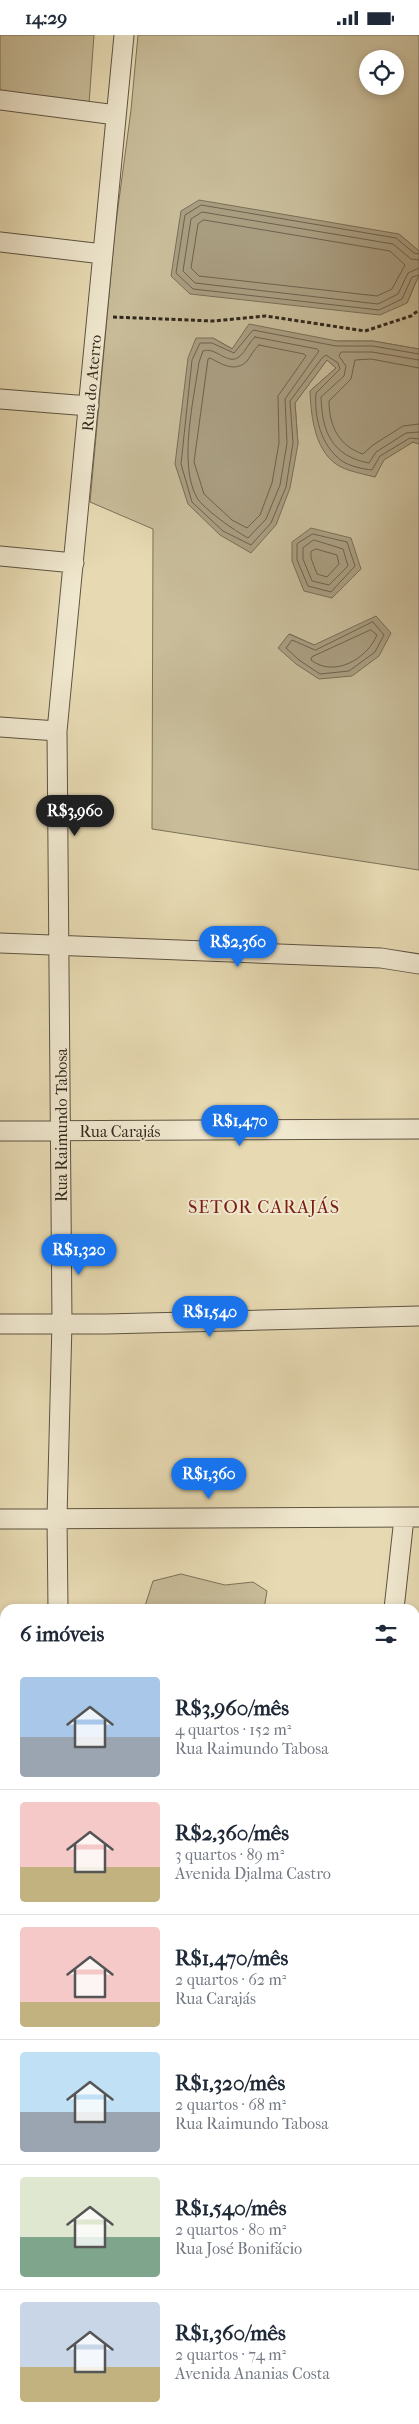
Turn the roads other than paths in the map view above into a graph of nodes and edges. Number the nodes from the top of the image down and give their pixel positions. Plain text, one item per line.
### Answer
1 (124, 35) edge
2 (0, 100) edge
3 (116, 115) junction
4 (0, 242) edge
5 (104, 254) junction
6 (0, 399) edge
7 (89, 407) junction
8 (0, 556) edge
9 (74, 563) junction
10 (0, 727) edge
11 (57, 731) junction
12 (0, 943) edge
13 (60, 944) junction
14 (419, 964) edge
15 (419, 1129) edge
16 (0, 1131) edge
17 (61, 1131) junction
18 (419, 1316) edge
19 (62, 1323) junction
20 (0, 1324) edge
21 (57, 1517) junction
22 (412, 1518) edge
23 (0, 1519) edge
24 (58, 1604) edge
25 (395, 1604) edge

1 - 3 street, Rua do Aterro
2 - 3 street
3 - 5 street, Rua do Aterro
4 - 5 street
5 - 7 street, Rua do Aterro
6 - 7 street
7 - 9 street, Rua do Aterro
8 - 9 street
9 - 11 street, Rua do Aterro
10 - 11 street
11 - 13 street, Rua Raimundo Tabosa
12 - 13 street
13 - 14 street
13 - 17 street, Rua Raimundo Tabosa
15 - 17 street, Rua Carajás
16 - 17 street, Rua Carajás
17 - 19 street, Rua Raimundo Tabosa
18 - 19 street
19 - 20 street
19 - 21 street, Rua Raimundo Tabosa
21 - 22 street
21 - 23 street
21 - 24 street, Rua Raimundo Tabosa
22 - 25 street

